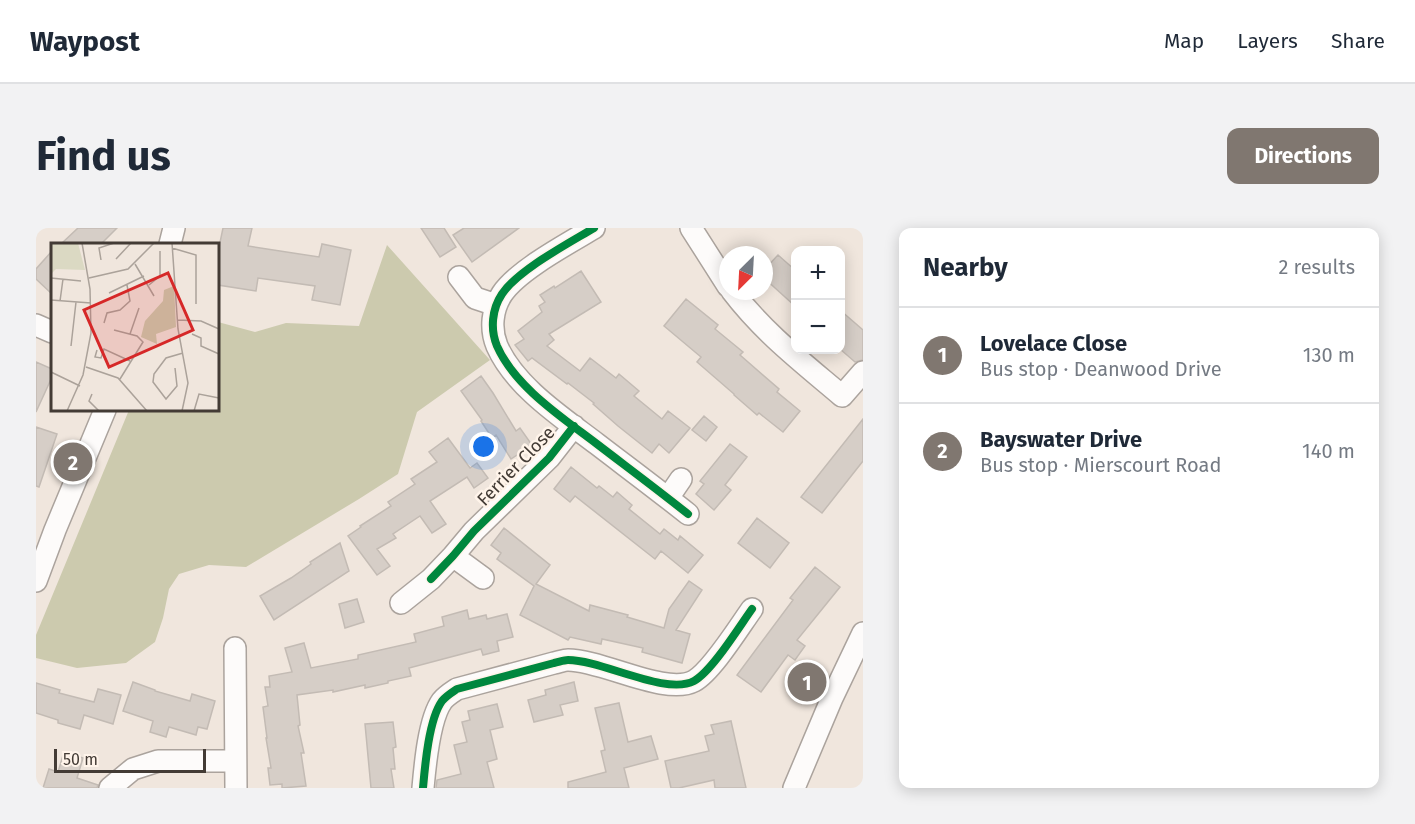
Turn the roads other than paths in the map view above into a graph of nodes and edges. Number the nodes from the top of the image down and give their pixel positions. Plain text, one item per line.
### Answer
1 (174, 228) edge
2 (594, 228) edge
3 (691, 228) edge
4 (170, 243) edge
5 (719, 272) edge
6 (459, 277) dead end
7 (740, 300) edge
8 (496, 305) junction
9 (36, 325) edge
10 (51, 332) edge
11 (863, 372) edge
12 (105, 411) edge
13 (574, 426) junction
14 (681, 479) dead end
15 (668, 498) junction
16 (687, 514) dead end
17 (453, 556) junction
18 (483, 578) dead end
19 (36, 581) edge
20 (401, 603) dead end
21 (752, 609) dead end
22 (863, 633) edge
23 (235, 648) dead end
24 (235, 761) junction
25 (110, 788) edge
26 (236, 788) edge
27 (423, 788) edge
28 (794, 788) edge

1 - 4 street
2 - 8 street
3 - 5 street
6 - 8 street
7 - 11 street
8 - 13 street
9 - 10 street
12 - 19 street
13 - 15 street, Ferrier Close
13 - 17 street, Ferrier Close
14 - 15 street
15 - 16 street, Ferrier Close
17 - 18 street
17 - 20 street, Ferrier Close
21 - 27 street
22 - 28 street
23 - 24 street
24 - 25 street
24 - 26 street

